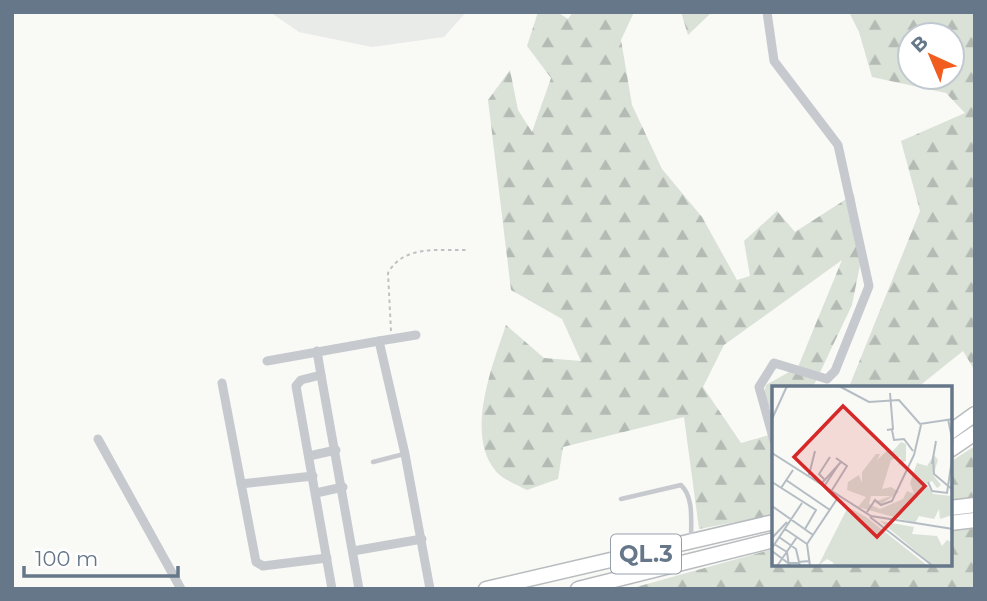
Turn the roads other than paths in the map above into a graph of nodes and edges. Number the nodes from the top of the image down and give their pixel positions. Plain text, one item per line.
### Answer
1 (767, 12) edge
2 (416, 335) dead end
3 (379, 341) junction
4 (317, 351) junction
5 (267, 360) dead end
6 (321, 375) junction
7 (222, 383) dead end
8 (975, 414) edge
9 (952, 431) edge
10 (975, 433) edge
11 (772, 434) edge
12 (98, 439) dead end
13 (952, 449) edge
14 (336, 450) junction
15 (405, 454) junction
16 (309, 456) junction
17 (373, 462) dead end
18 (313, 476) junction
19 (241, 484) junction
20 (343, 487) junction
21 (316, 493) junction
22 (621, 499) dead end
23 (975, 505) edge
24 (952, 508) edge
25 (975, 520) edge
26 (772, 523) edge
27 (952, 523) edge
28 (422, 540) junction
29 (772, 541) edge
30 (691, 543) junction
31 (353, 551) junction
32 (327, 558) junction
33 (517, 586) edge
34 (181, 589) edge
35 (332, 589) edge
36 (359, 589) edge
37 (430, 589) edge
38 (486, 589) edge
39 (579, 589) edge

1 - 11 street
2 - 3 street
3 - 4 street
3 - 15 street
4 - 5 street
4 - 6 street
6 - 14 street
6 - 16 street
7 - 19 street
8 - 9 highway
10 - 13 highway
12 - 34 street
14 - 16 street
14 - 20 street
15 - 17 lane
15 - 28 street
16 - 18 street
18 - 19 street
18 - 21 street
19 - 32 street
20 - 21 street
20 - 31 street
21 - 32 street
22 - 30 lane
23 - 24 highway
25 - 27 highway
26 - 30 highway, QL.3
28 - 31 street
28 - 37 street
29 - 39 highway, QL.3
30 - 33 highway, QL.3
31 - 36 street
32 - 35 street
33 - 38 highway, QL.3

